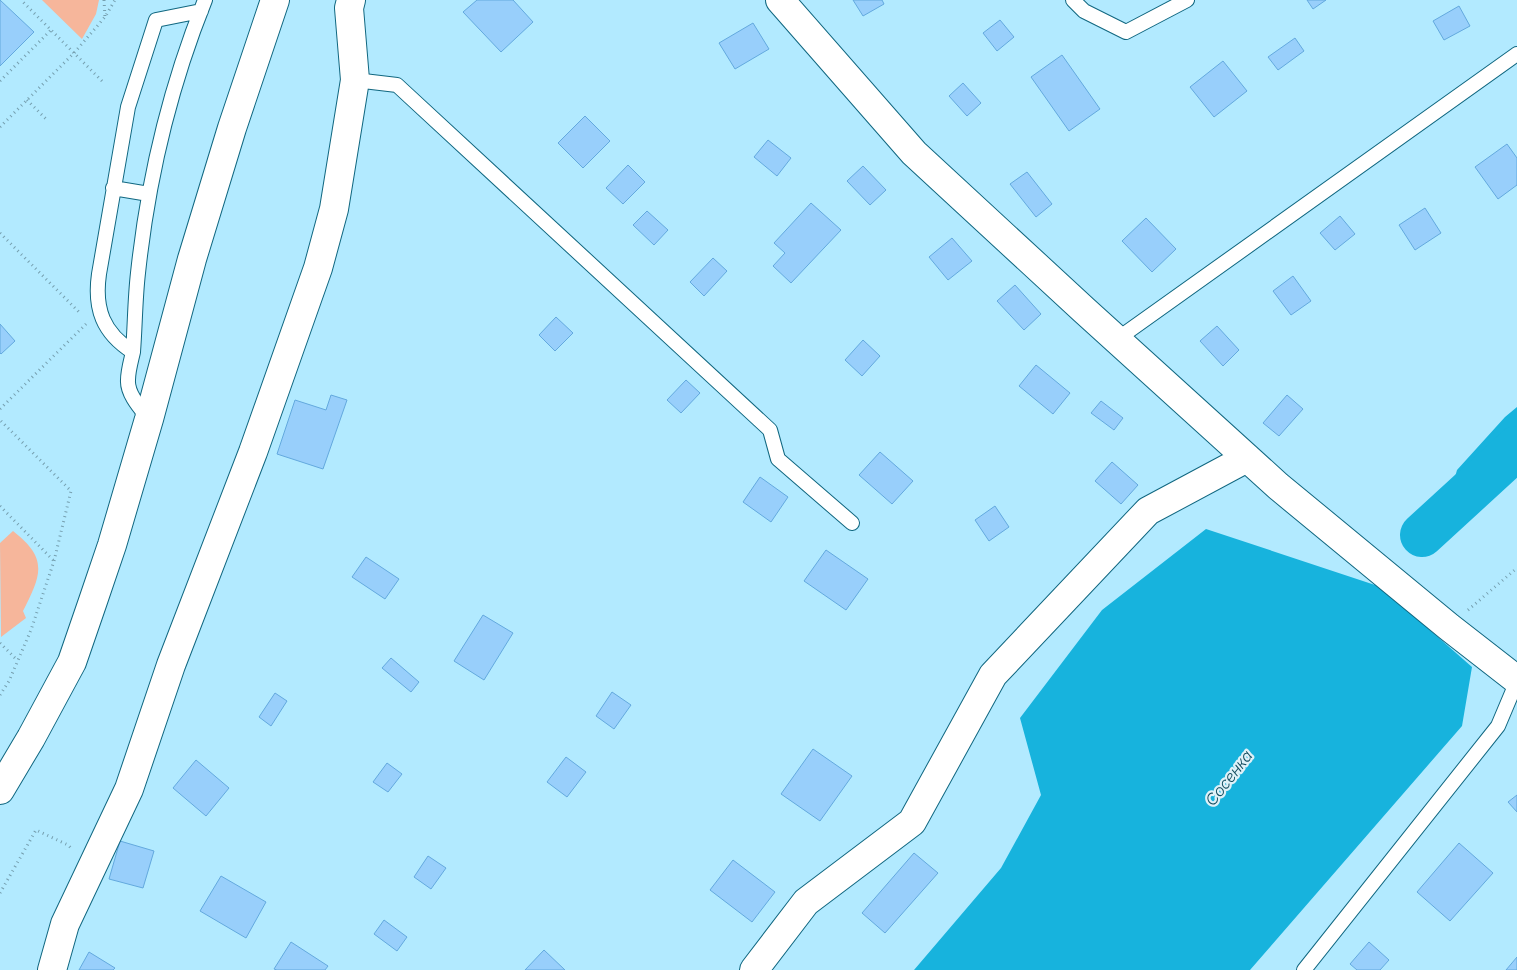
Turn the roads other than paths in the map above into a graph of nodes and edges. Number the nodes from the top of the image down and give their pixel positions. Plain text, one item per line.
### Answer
1 (275, 0) edge
2 (351, 0) edge
3 (780, 0) edge
4 (1074, 0) edge
5 (1187, 0) edge
6 (203, 5) edge
7 (1517, 54) edge
8 (355, 80) junction
9 (113, 188) junction
10 (149, 194) junction
11 (1116, 340) junction
12 (133, 352) junction
13 (149, 419) junction
14 (1247, 458) junction
15 (852, 522) dead end
16 (1517, 681) edge
17 (0, 790) edge
18 (52, 970) edge
19 (754, 970) edge
20 (1304, 970) edge

1 - 13 street
2 - 8 street
3 - 11 street
4 - 5 lane
6 - 9 lane
6 - 10 lane
7 - 11 lane
8 - 15 lane
8 - 18 street
9 - 10 lane
9 - 12 lane
10 - 12 lane
11 - 14 street
12 - 13 lane
13 - 17 street
14 - 16 street
14 - 19 street
16 - 20 lane

